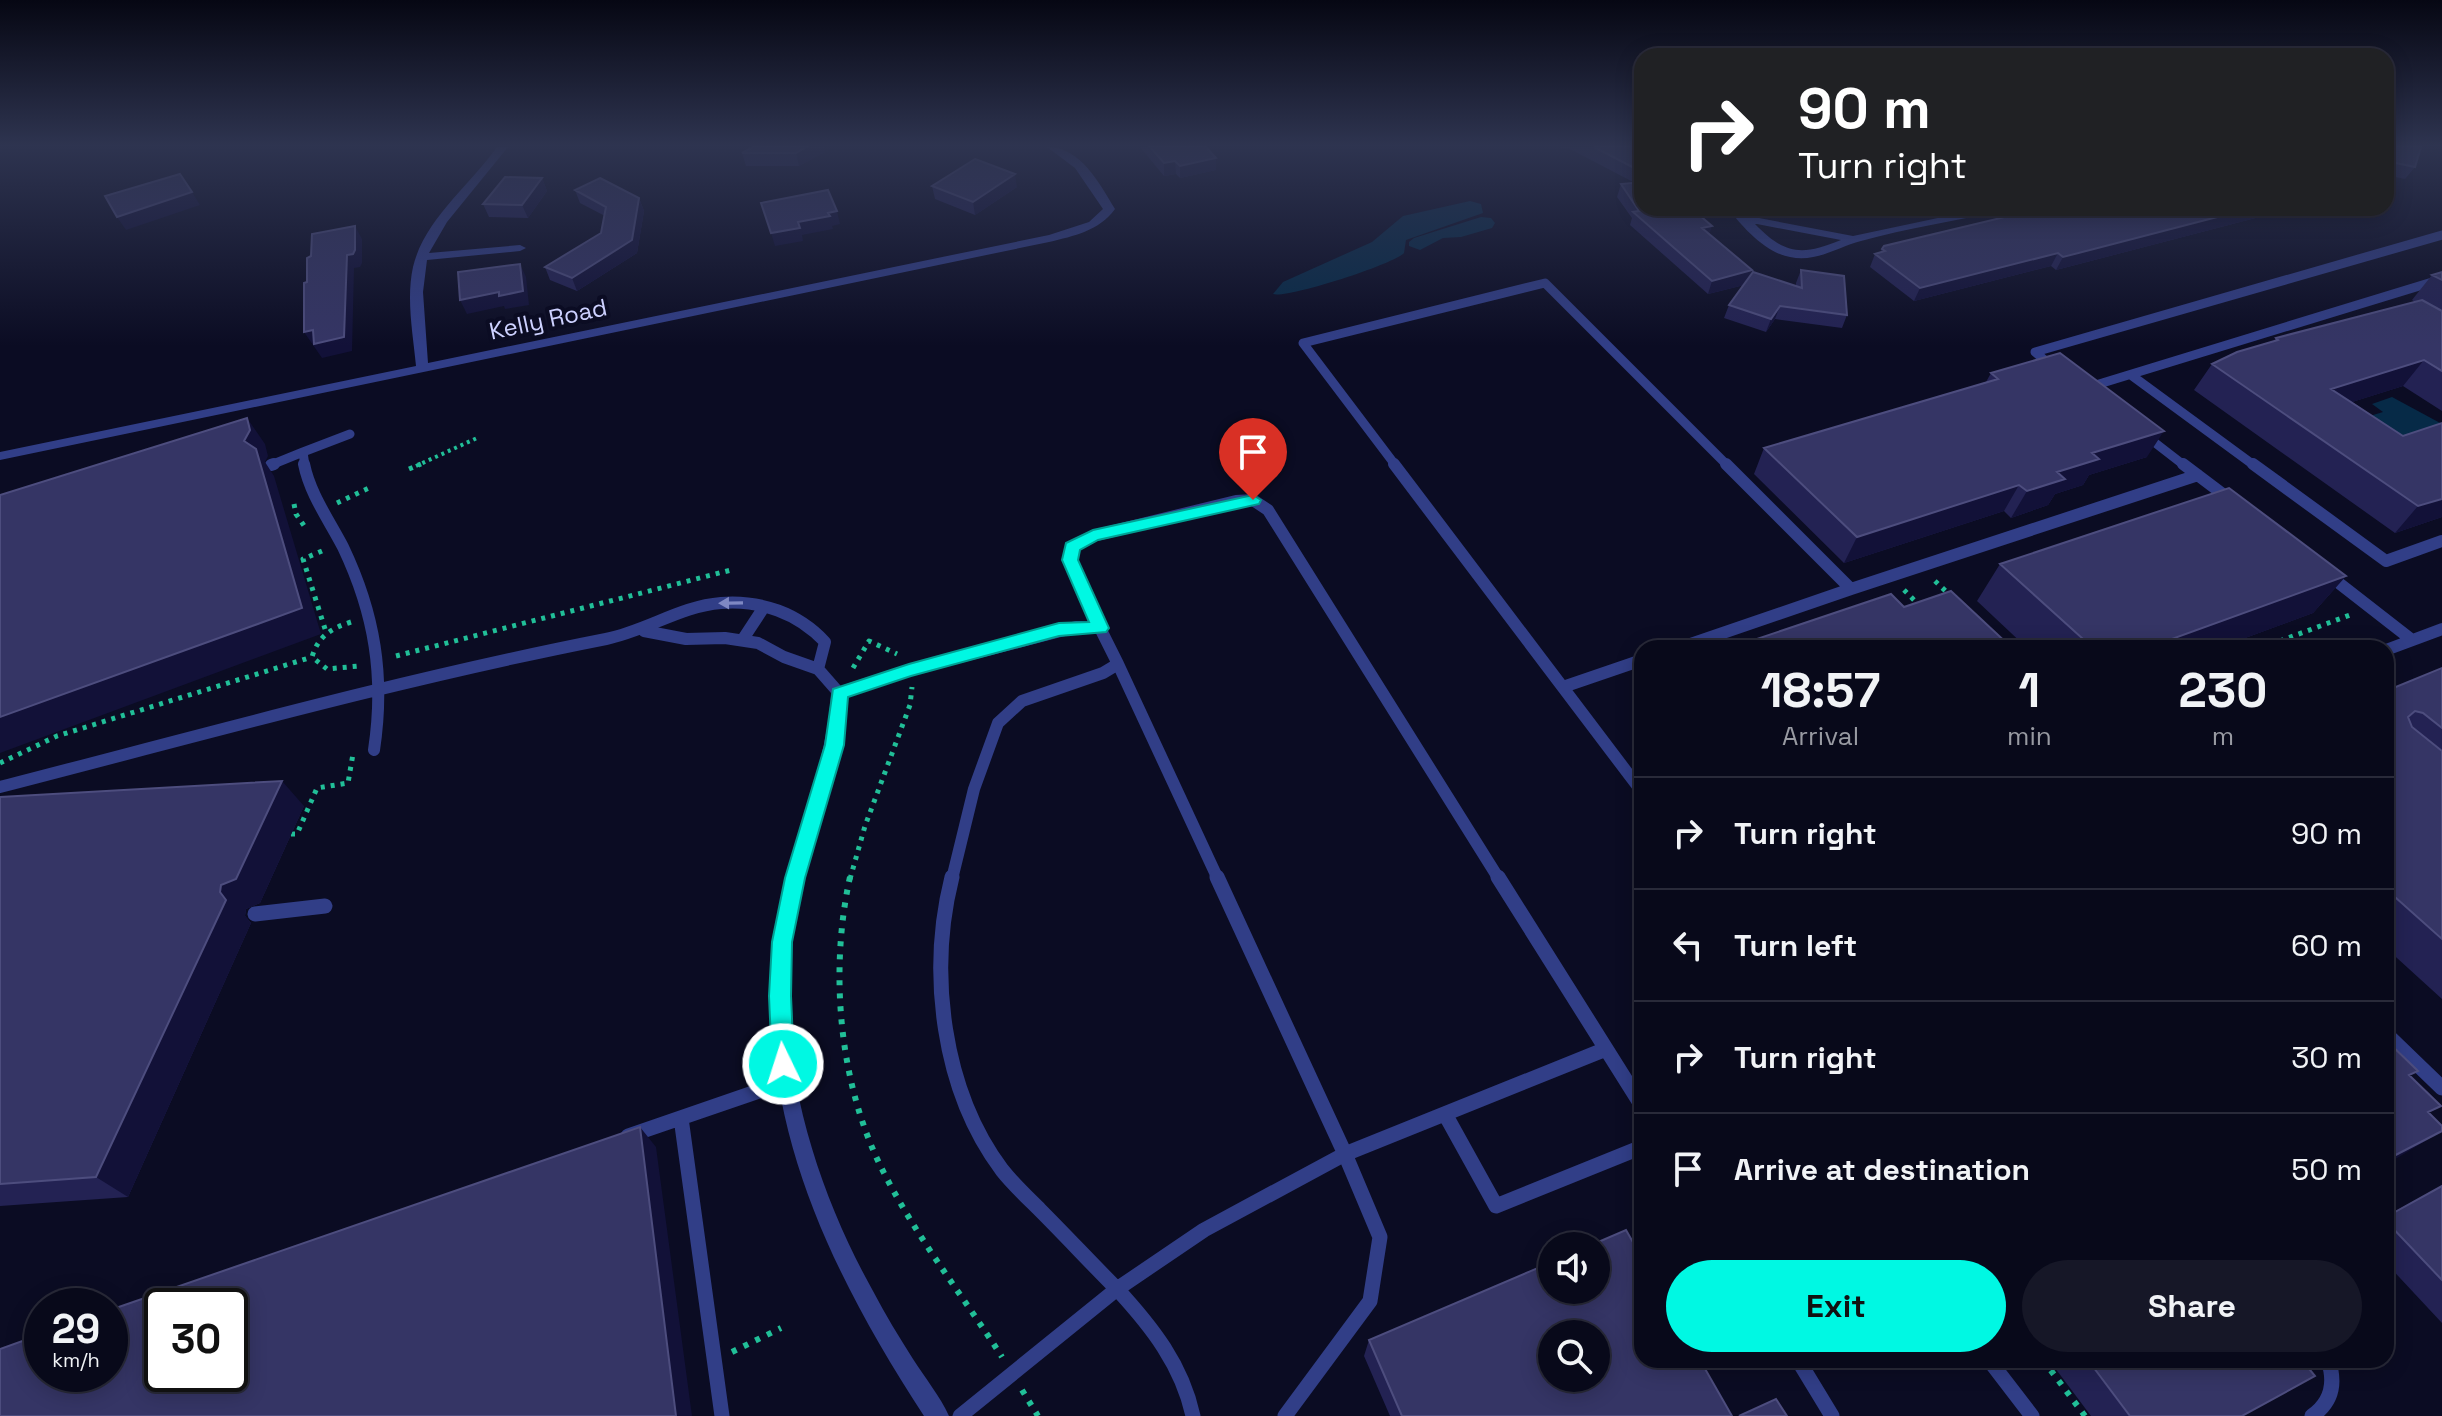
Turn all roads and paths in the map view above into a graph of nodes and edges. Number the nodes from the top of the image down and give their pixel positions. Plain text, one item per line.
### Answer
1 (451, 213) edge
2 (1107, 213) edge
3 (1741, 216) edge
4 (1754, 216) edge
5 (1956, 216) edge
6 (2442, 235) edge
7 (1853, 239) junction
8 (520, 248) dead end
9 (423, 257) junction
10 (2442, 279) edge
11 (2373, 300) junction
12 (2385, 307) edge
13 (422, 367) junction
14 (2059, 371) edge
15 (2131, 375) junction
16 (2071, 380) edge
17 (2083, 389) junction
18 (2096, 399) edge
19 (2134, 427) edge
20 (350, 434) dead end
21 (477, 438) dead end
22 (303, 452) junction
23 (0, 456) edge
24 (271, 465) dead end
25 (409, 469) dead end
26 (2198, 475) junction
27 (292, 500) dead end
28 (2247, 513) edge
29 (2439, 545) edge
30 (1919, 567) junction
31 (2321, 569) edge
32 (731, 570) dead end
33 (1890, 577) junction
34 (1851, 589) junction
35 (1952, 597) edge
36 (764, 607) junction
37 (1922, 607) edge
38 (2370, 607) junction
39 (371, 615) junction
40 (348, 622) junction
41 (1100, 628) junction
42 (2442, 629) edge
43 (644, 631) junction
44 (326, 632) junction
45 (352, 637) dead end
46 (743, 639) junction
47 (1702, 640) edge
48 (2282, 640) edge
49 (2412, 640) junction
50 (2394, 647) edge
51 (356, 651) dead end
52 (312, 657) junction
53 (379, 660) junction
54 (1634, 663) edge
55 (1118, 664) junction
56 (359, 666) junction
57 (818, 669) junction
58 (909, 670) junction
59 (1563, 687) junction
60 (379, 688) junction
61 (359, 693) junction
62 (839, 693) junction
63 (354, 744) dead end
64 (374, 750) dead end
65 (0, 763) edge
66 (1634, 781) edge
67 (0, 787) edge
68 (291, 834) dead end
69 (325, 906) dead end
70 (255, 914) dead end
71 (2394, 1042) edge
72 (1606, 1049) junction
73 (785, 1082) junction
74 (2442, 1088) edge
75 (1634, 1093) edge
76 (1445, 1114) junction
77 (681, 1118) junction
78 (606, 1144) edge
79 (1634, 1150) edge
80 (1345, 1154) junction
81 (1117, 1289) junction
82 (781, 1328) dead end
83 (714, 1359) junction
84 (1803, 1368) edge
85 (1995, 1368) edge
86 (2049, 1368) edge
87 (2332, 1368) edge
88 (1012, 1374) junction
89 (722, 1416) edge
90 (937, 1416) edge
91 (960, 1416) edge
92 (1038, 1416) edge
93 (1193, 1416) edge
94 (1285, 1416) edge
95 (1832, 1416) edge
96 (2032, 1416) edge
97 (2085, 1416) edge
98 (2312, 1416) edge

1 - 9 street
2 - 13 street, Kelly Road
3 - 7 street
4 - 7 street
5 - 7 street
6 - 14 lane
8 - 9 street
9 - 13 street
10 - 11 lane
11 - 12 lane
11 - 15 lane
13 - 23 street, Kelly Road
15 - 17 lane
15 - 29 lane
16 - 17 lane
17 - 18 lane
19 - 26 lane
20 - 22 lane
21 - 25 path
22 - 24 lane
22 - 39 lane
26 - 28 lane
26 - 30 lane
27 - 44 path
30 - 33 lane
30 - 35 path
31 - 38 lane
32 - 53 path
33 - 34 lane
33 - 37 path
34 - 47 lane
34 - 59 lane
36 -> 43 lane
36 - 46 lane
36 - 57 lane
38 - 48 path
38 - 49 lane
39 - 40 path
39 - 53 lane
40 - 44 path
40 - 45 path
41 - 55 lane
41 - 58 lane
41 - 72 lane
42 - 49 lane
43 - 46 lane
43 - 60 lane
44 - 52 path
46 - 57 lane
49 - 50 lane
51 - 56 path
52 - 56 path
52 - 65 path
53 - 56 path
53 - 60 lane
54 - 59 lane
55 - 80 lane
55 - 81 lane
56 - 61 path
57 - 62 lane
58 - 62 lane
58 - 62 path
58 - 88 path
59 - 66 lane
60 - 61 lane
60 - 64 lane
61 - 67 lane
62 - 73 street
63 - 68 path
69 - 70 lane
71 - 74 lane
72 - 75 lane
72 - 76 lane
73 - 77 lane
73 - 90 street
76 - 79 lane
76 - 80 lane
77 - 78 lane
77 - 83 lane
80 - 81 lane
80 - 94 lane
81 - 88 lane
81 - 93 lane
82 - 83 path
83 - 89 lane
84 - 95 lane
85 - 96 lane
86 - 97 path
87 - 98 lane
88 - 91 lane
88 - 92 path

